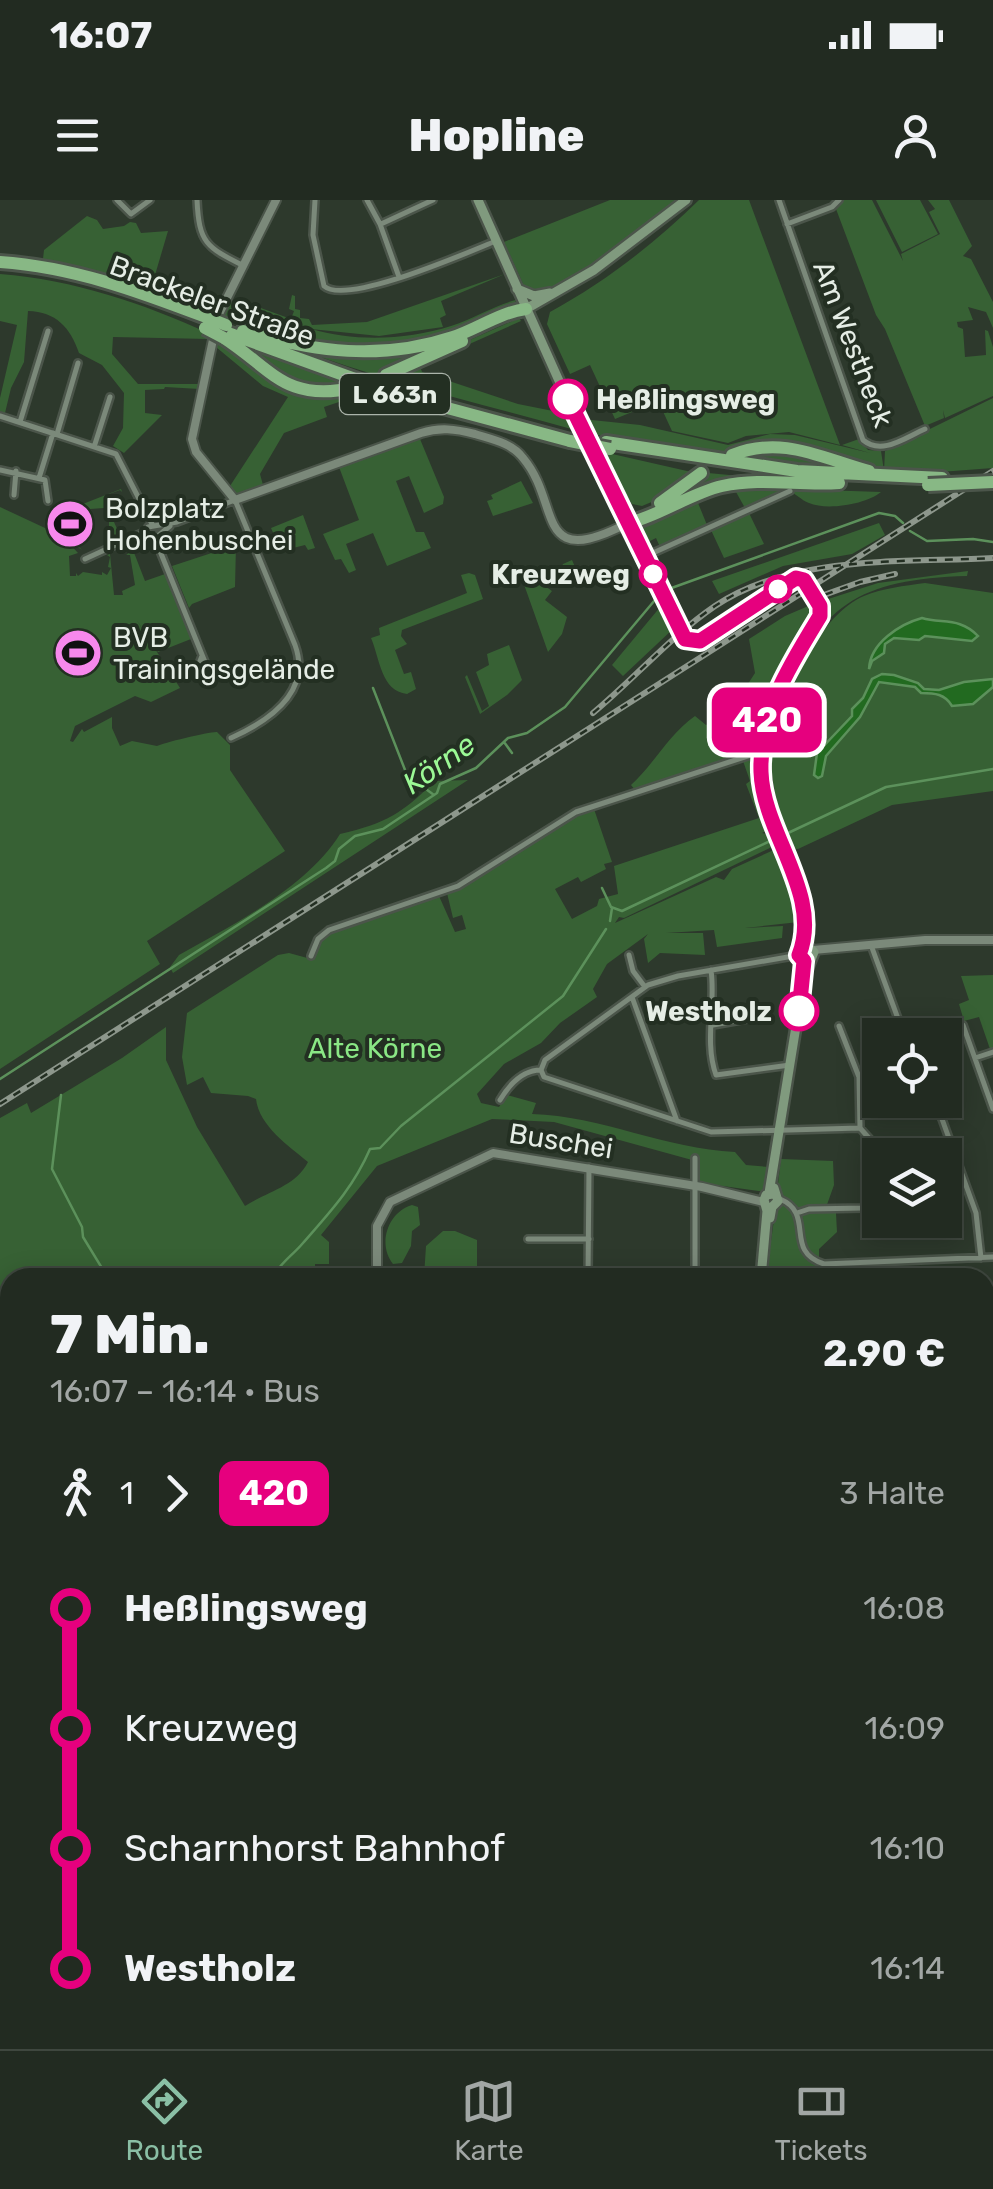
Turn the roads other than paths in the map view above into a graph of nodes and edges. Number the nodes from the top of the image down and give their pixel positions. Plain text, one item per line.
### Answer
1 (118, 200) edge
2 (150, 200) edge
3 (198, 200) edge
4 (276, 200) edge
5 (314, 200) edge
6 (367, 200) edge
7 (433, 200) edge
8 (478, 200) edge
9 (686, 200) edge
10 (779, 200) edge
11 (839, 200) edge
12 (380, 224) junction
13 (787, 224) junction
14 (496, 242) junction
15 (0, 266) edge
16 (244, 266) junction
17 (399, 277) junction
18 (517, 289) junction
19 (562, 290) junction
20 (551, 297) junction
21 (526, 309) junction
22 (205, 323) junction
23 (48, 331) dead end
24 (227, 331) junction
25 (550, 360) junction
26 (78, 363) dead end
27 (386, 375) dead end
28 (352, 388) dead end
29 (110, 397) dead end
30 (0, 416) edge
31 (20, 422) junction
32 (925, 428) dead end
33 (55, 433) junction
34 (95, 444) junction
35 (608, 445) junction
36 (732, 455) dead end
37 (0, 470) edge
38 (16, 472) junction
39 (701, 473) dead end
40 (993, 474) edge
41 (39, 478) junction
42 (909, 478) junction
43 (993, 482) edge
44 (838, 483) junction
45 (790, 491) dead end
46 (14, 495) dead end
47 (235, 500) junction
48 (48, 501) dead end
49 (644, 517) junction
50 (628, 522) junction
51 (153, 532) junction
52 (643, 554) junction
53 (85, 560) dead end
54 (202, 656) dead end
55 (230, 738) dead end
56 (762, 752) junction
57 (993, 940) edge
58 (871, 945) junction
59 (807, 954) junction
60 (629, 955) dead end
61 (311, 956) dead end
62 (710, 970) junction
63 (645, 987) junction
64 (632, 997) junction
65 (758, 1017) dead end
66 (898, 1018) edge
67 (713, 1024) junction
68 (839, 1026) dead end
69 (962, 1030) edge
70 (993, 1052) edge
71 (975, 1058) junction
72 (790, 1065) junction
73 (541, 1070) junction
74 (500, 1100) dead end
75 (990, 1101) junction
76 (982, 1104) dead end
77 (993, 1108) edge
78 (941, 1118) edge
79 (677, 1121) junction
80 (860, 1128) junction
81 (780, 1130) junction
82 (869, 1138) edge
83 (695, 1158) dead end
84 (589, 1167) junction
85 (695, 1186) junction
86 (771, 1200) junction
87 (862, 1208) edge
88 (796, 1211) junction
89 (528, 1239) dead end
90 (588, 1239) junction
91 (981, 1258) junction
92 (993, 1258) edge
93 (824, 1264) junction
94 (377, 1268) edge
95 (588, 1268) edge
96 (696, 1268) edge
97 (762, 1268) edge
98 (823, 1268) edge

1 - 2 street
3 - 16 street
4 - 16 street
5 - 17 street
6 - 12 street
7 - 12 street
8 - 14 main road
9 - 19 main road
10 - 13 street, Am Westheck
11 - 13 street
12 - 17 street
13 - 32 street, Am Westheck
14 - 17 street
14 - 18 main road
15 - 22 highway, Brackeler Straße
15 - 22 highway, Brackeler Straße
16 - 47 street
18 - 19 main road
18 - 21 main road
19 - 20 main road
20 - 21 main road
20 - 25 main road
21 - 24 highway
21 - 25 main road
21 - 27 highway
22 - 24 highway, bridge
23 - 31 street
24 - 28 highway
24 - 35 highway, Brackeler Straße / L 663n, bridge
25 - 50 main road
26 - 33 street
29 - 34 street
30 - 31 street
31 - 33 street
33 - 34 street
33 - 41 street
34 - 51 street
35 - 42 highway, Brackeler Straße / L 663n
35 - 44 highway, Brackeler Straße / L 663n
36 - 42 highway
37 - 38 street
38 - 41 street
38 - 46 street
39 - 50 highway
40 - 42 highway, Brackeler Straße / L 663n, bridge
41 - 48 street
43 - 44 highway, Brackeler Straße / L 663n, bridge
44 - 49 highway
45 - 52 street
47 - 50 street
47 - 51 street
47 - 55 street
49 - 50 highway
49 - 52 main road
50 - 52 main road
51 - 53 street
51 - 54 street
52 - 56 main road, bridge
56 - 59 main road
56 - 61 street
57 - 58 street
58 - 59 street
58 - 66 street
59 - 62 street
59 - 72 main road
60 - 63 street
62 - 63 street
62 - 67 street
63 - 64 street
64 - 73 street
64 - 79 street
65 - 67 street
67 - 72 street
68 - 80 street
69 - 71 street
70 - 71 street
71 - 75 street
72 - 81 main road
73 - 74 street
73 - 79 street
75 - 76 street
75 - 77 street
78 - 91 street
79 - 81 street
80 - 81 street
80 - 82 street
81 - 86 main road
83 - 85 street
84 - 85 street, Buschei
84 - 90 street
84 - 94 street, Buschei
85 - 86 street, Buschei
85 - 96 street
86 - 88 street
86 - 97 main road
87 - 88 street
88 - 93 street
89 - 90 street
90 - 95 street
91 - 92 street
91 - 93 street
93 - 98 street

